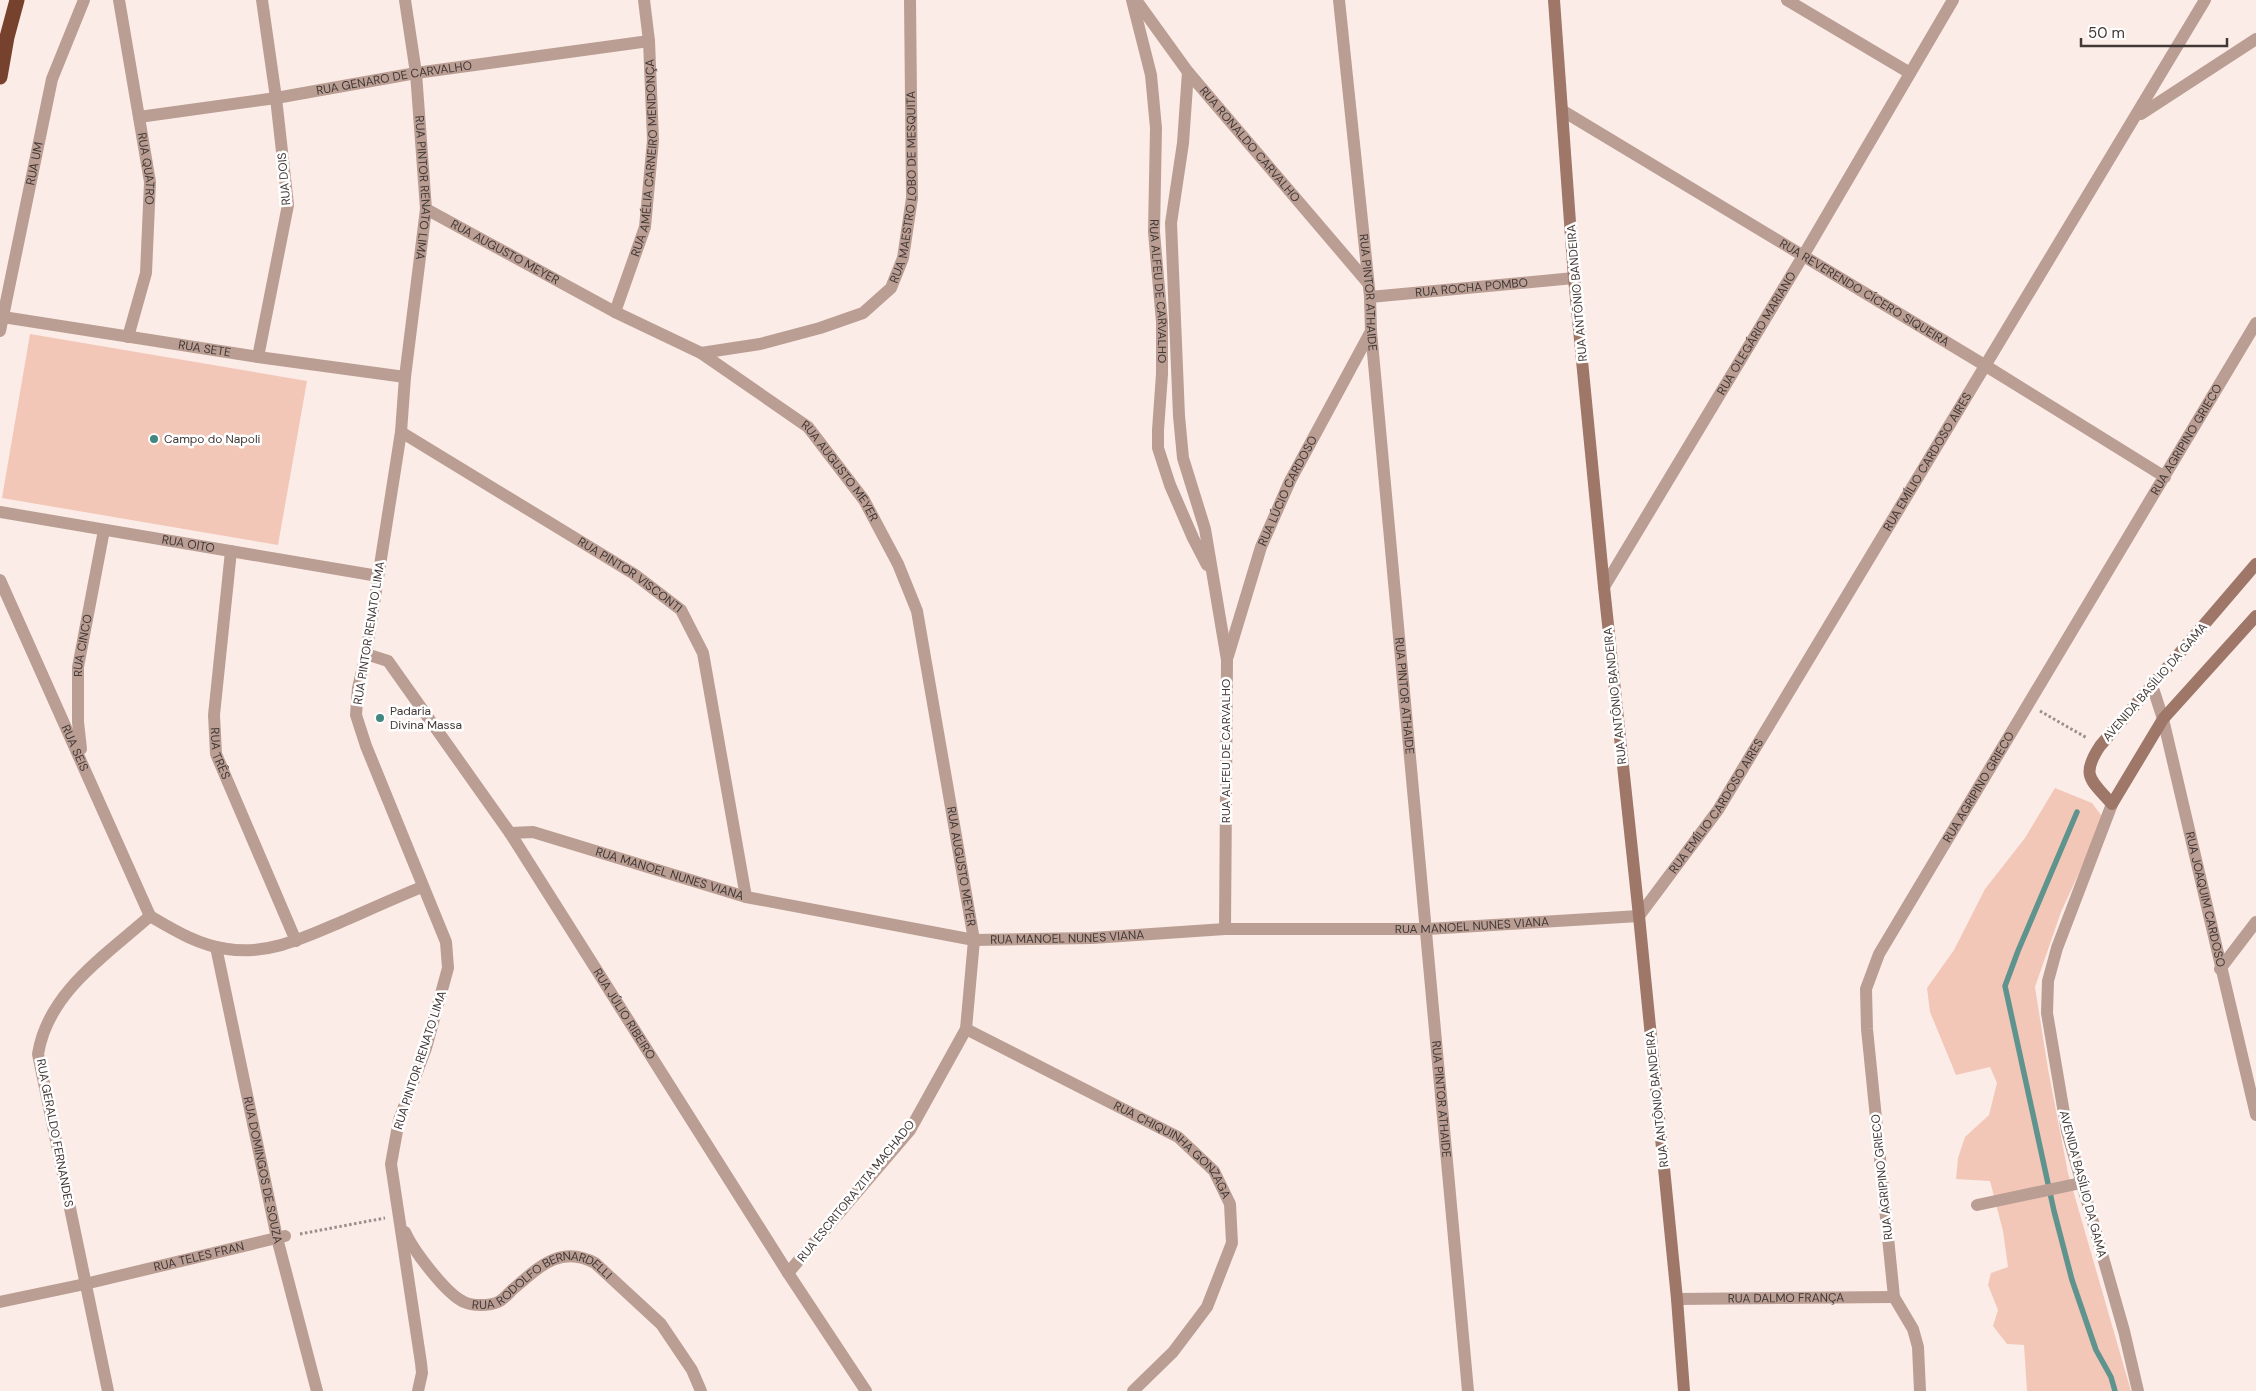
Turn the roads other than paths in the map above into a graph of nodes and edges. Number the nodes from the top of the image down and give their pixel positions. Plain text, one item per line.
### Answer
1 (17, 0) edge
2 (84, 0) edge
3 (119, 0) edge
4 (262, 0) edge
5 (405, 0) edge
6 (644, 0) edge
7 (910, 0) edge
8 (1132, 0) edge
9 (1136, 0) edge
10 (1339, 0) edge
11 (1554, 0) edge
12 (1787, 0) edge
13 (1954, 0) edge
14 (2205, 0) edge
15 (2256, 39) edge
16 (649, 41) junction
17 (1188, 72) junction
18 (416, 73) junction
19 (1910, 73) junction
20 (0, 77) edge
21 (276, 98) junction
22 (1563, 111) junction
23 (139, 116) junction
24 (2137, 116) junction
25 (426, 209) junction
26 (1803, 256) junction
27 (1574, 278) junction
28 (1368, 283) junction
29 (1370, 297) junction
30 (614, 312) junction
31 (3, 317) junction
32 (2256, 323) edge
33 (0, 331) edge
34 (1371, 331) junction
35 (128, 337) junction
36 (701, 353) junction
37 (258, 357) junction
38 (1986, 366) junction
39 (405, 377) junction
40 (401, 432) junction
41 (2165, 477) junction
42 (0, 512) edge
43 (104, 530) junction
44 (230, 551) junction
45 (2256, 564) edge
46 (1212, 573) junction
47 (378, 576) junction
48 (0, 580) edge
49 (1604, 586) junction
50 (2256, 616) edge
51 (366, 654) junction
52 (1226, 660) junction
53 (2152, 685) junction
54 (2163, 719) junction
55 (83, 764) junction
56 (2112, 804) junction
57 (510, 834) junction
58 (422, 886) junction
59 (746, 898) junction
60 (150, 916) junction
61 (1640, 916) junction
62 (2256, 922) edge
63 (1225, 929) junction
64 (1427, 929) junction
65 (974, 940) junction
66 (296, 941) junction
67 (216, 947) junction
68 (2220, 969) junction
69 (966, 1029) junction
70 (2256, 1115) edge
71 (2081, 1183) junction
72 (1977, 1205) dead end
73 (398, 1216) junction
74 (281, 1237) junction
75 (788, 1273) junction
76 (85, 1284) junction
77 (1894, 1297) junction
78 (1677, 1299) junction
79 (0, 1302) edge
80 (108, 1391) edge
81 (317, 1391) edge
82 (418, 1391) edge
83 (701, 1391) edge
84 (866, 1391) edge
85 (1133, 1391) edge
86 (1468, 1391) edge
87 (1684, 1391) edge
88 (1920, 1391) edge
89 (2138, 1391) edge

1 - 20 highway
2 - 31 street, RUA UM
3 - 23 street, RUA QUATRO
4 - 21 street, RUA DOIS
5 - 18 street, RUA PINTOR RENATO LIMA
6 - 16 street, RUA AMÉLIA CARNEIRO MENDONÇA
7 - 36 street, RUA MAESTRO LOBO DE MESQUITA
8 - 46 street, RUA ALFEU DE CARVALHO
9 - 17 street, RUA RONALDO CARVALHO
10 - 28 street, RUA PINTOR ATHAIDE
11 - 22 street, RUA ANTÔNIO BANDEIRA
12 - 19 street
13 - 19 street, RUA OLEGÁRIO MARIANO
14 - 24 street, RUA EMÍLIO CARDOSO AIRES
15 - 24 street
16 - 18 street, RUA GENARO DE CARVALHO
16 - 30 street, RUA AMÉLIA CARNEIRO MENDONÇA
17 - 28 street, RUA RONALDO CARVALHO
17 - 46 street, RUA ALFEU DE CARVALHO
18 - 21 street, RUA GENARO DE CARVALHO
18 - 25 street, RUA PINTOR RENATO LIMA
19 - 26 street, RUA OLEGÁRIO MARIANO
21 - 23 street, RUA GENARO DE CARVALHO
21 - 37 street, RUA DOIS
22 - 26 street, RUA REVERENDO CÍCERO SIQUEIRA
22 - 27 street, RUA ANTÔNIO BANDEIRA
23 - 35 street, RUA QUATRO
24 - 38 street, RUA EMÍLIO CARDOSO AIRES
25 - 30 street, RUA AUGUSTO MEYER
25 - 39 street, RUA PINTOR RENATO LIMA
26 - 38 street, RUA REVERENDO CÍCERO SIQUEIRA
26 - 49 street, RUA OLEGÁRIO MARIANO
27 - 29 street, RUA ROCHA POMBO
27 - 49 street, RUA ANTÔNIO BANDEIRA
28 - 29 street, RUA PINTOR ATHAIDE
29 - 34 street, RUA PINTOR ATHAIDE
30 - 36 street, RUA AUGUSTO MEYER
31 - 33 street, RUA UM
31 - 35 street, RUA SETE
32 - 41 street, RUA AGRIPINO GRIECO
34 - 52 street, RUA LÚCIO CARDOSO
34 - 64 street, RUA PINTOR ATHAIDE
35 - 37 street, RUA SETE
36 - 65 street, RUA AUGUSTO MEYER
37 - 39 street, RUA SETE
38 - 41 street, RUA REVERENDO CÍCERO SIQUEIRA
38 - 61 street, RUA EMÍLIO CARDOSO AIRES
39 - 40 street, RUA PINTOR RENATO LIMA
40 - 47 street, RUA PINTOR RENATO LIMA
40 - 59 street, RUA PINTOR VISCONTI
41 - 77 street, RUA AGRIPINO GRIECO
42 - 43 street, RUA OITO
43 - 44 street, RUA OITO
43 - 55 street, RUA CINCO
44 - 47 street, RUA OITO
44 - 66 street, RUA TRÊS
45 - 53 street, AVENIDA BASÍLIO DA GAMA
46 - 52 street, RUA ALFEU DE CARVALHO
47 - 51 street, RUA PINTOR RENATO LIMA
48 - 55 street, RUA SEIS
49 - 61 street, RUA ANTÔNIO BANDEIRA
50 - 54 street, AVENIDA BASÍLIO DA GAMA
51 - 57 street, RUA JÚLIO RIBEIRO
51 - 58 street, RUA PINTOR RENATO LIMA
52 - 63 street, RUA ALFEU DE CARVALHO
53 - 54 street, RUA JOAQUIM CARDOSO
53 - 56 street, AVENIDA BASÍLIO DA GAMA
54 - 56 street, AVENIDA BASÍLIO DA GAMA
54 - 68 street, RUA JOAQUIM CARDOSO
55 - 60 street, RUA SEIS
56 - 71 street, AVENIDA BASÍLIO DA GAMA
57 - 59 street, RUA MANOEL NUNES VIANA
57 - 75 street, RUA JÚLIO RIBEIRO
58 - 66 street
58 - 73 street, RUA PINTOR RENATO LIMA
59 - 65 street, RUA MANOEL NUNES VIANA
60 - 67 street
60 - 76 street, RUA GERALDO FERNANDES
61 - 64 street, RUA MANOEL NUNES VIANA
61 - 78 street, RUA ANTÔNIO BANDEIRA
62 - 68 street
63 - 64 street, RUA MANOEL NUNES VIANA
63 - 65 street, RUA MANOEL NUNES VIANA
64 - 86 street, RUA PINTOR ATHAIDE
65 - 69 street, RUA ESCRITORA ZITA MACHADO
66 - 67 street
67 - 74 street, RUA DOMINGOS DE SOUZA
68 - 70 street, RUA JOAQUIM CARDOSO
69 - 75 street, RUA ESCRITORA ZITA MACHADO
69 - 85 street, RUA CHIQUINHA GONZAGA
71 - 72 street
71 - 89 street, AVENIDA BASÍLIO DA GAMA
73 - 82 street, RUA PINTOR RENATO LIMA
73 - 83 street, RUA RODOLFO BERNARDELLI
74 - 76 street, RUA TELES FRAN
74 - 81 street, RUA DOMINGOS DE SOUZA
75 - 84 street, RUA JÚLIO RIBEIRO
76 - 79 street, RUA TELES FRAN
76 - 80 street, RUA GERALDO FERNANDES
77 - 78 street, RUA DALMO FRANÇA
77 - 88 street
78 - 87 street, RUA ANTÔNIO BANDEIRA

